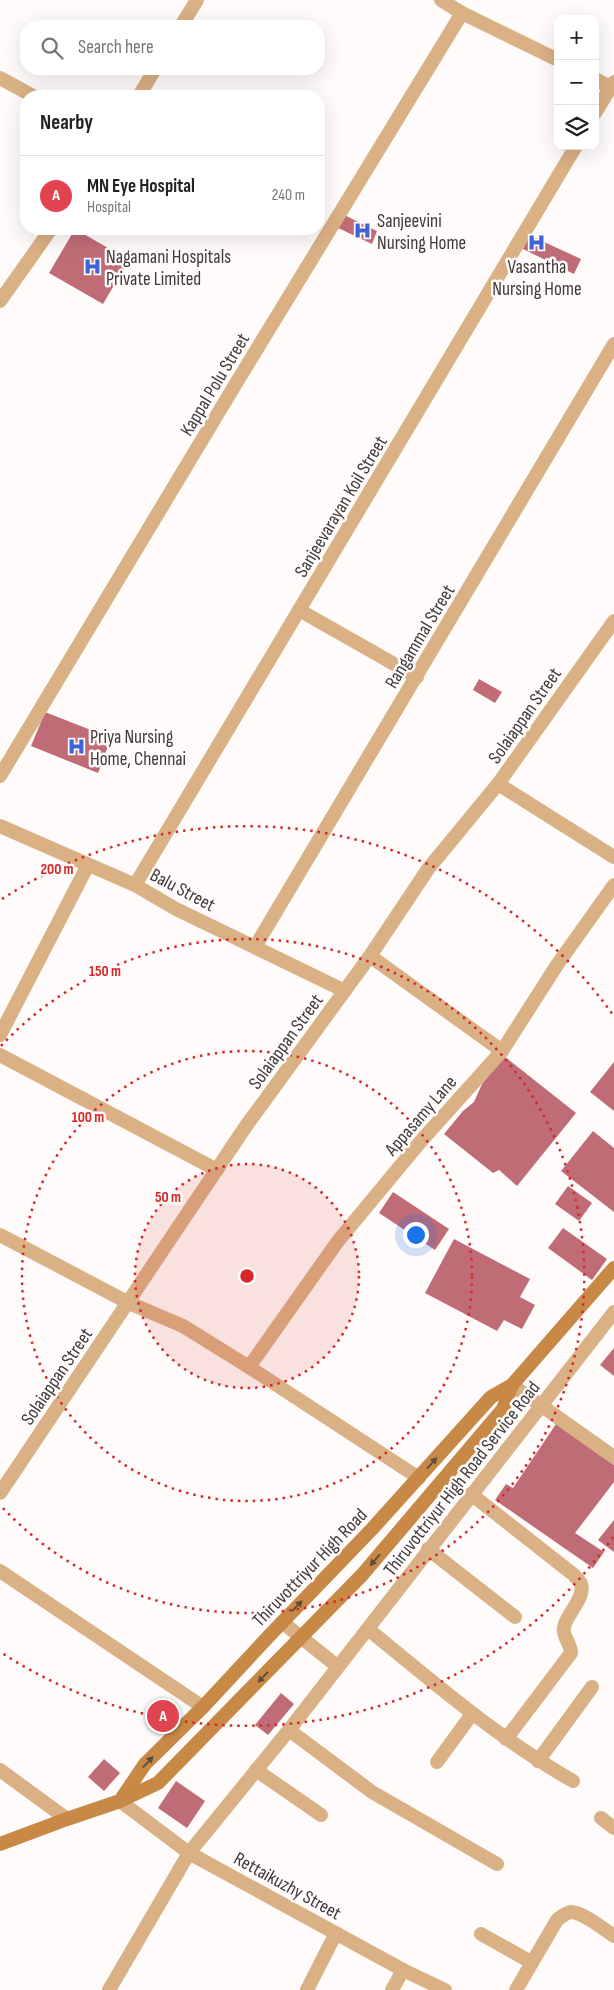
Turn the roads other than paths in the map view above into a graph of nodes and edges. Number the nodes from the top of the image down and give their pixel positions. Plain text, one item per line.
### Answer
1 (197, 0) edge
2 (442, 0) edge
3 (462, 13) junction
4 (185, 20) edge
5 (554, 58) edge
6 (152, 75) edge
7 (0, 78) edge
8 (599, 81) edge
9 (613, 86) edge
10 (22, 90) edge
11 (143, 90) edge
12 (599, 107) edge
13 (574, 150) edge
14 (47, 235) edge
15 (0, 301) edge
16 (614, 344) edge
17 (299, 610) junction
18 (614, 621) edge
19 (417, 677) junction
20 (0, 776) edge
21 (498, 784) junction
22 (0, 826) edge
23 (614, 857) edge
24 (88, 865) junction
25 (135, 885) junction
26 (614, 885) edge
27 (255, 947) junction
28 (370, 956) junction
29 (345, 991) junction
30 (0, 1035) edge
31 (502, 1051) junction
32 (0, 1055) edge
33 (217, 1170) junction
34 (0, 1235) edge
35 (614, 1268) edge
36 (129, 1303) junction
37 (614, 1312) edge
38 (250, 1367) junction
39 (512, 1385) junction
40 (541, 1404) junction
41 (614, 1457) edge
42 (418, 1478) junction
43 (0, 1493) edge
44 (471, 1494) junction
45 (428, 1550) junction
46 (0, 1571) edge
47 (515, 1616) dead end
48 (282, 1622) junction
49 (368, 1629) junction
50 (301, 1638) junction
51 (337, 1666) junction
52 (592, 1686) dead end
53 (203, 1707) junction
54 (472, 1714) junction
55 (289, 1730) junction
56 (506, 1738) junction
57 (538, 1761) junction
58 (437, 1762) dead end
59 (0, 1770) edge
60 (256, 1770) junction
61 (573, 1781) dead end
62 (120, 1801) junction
63 (321, 1815) dead end
64 (600, 1818) dead end
65 (67, 1819) junction
66 (614, 1828) edge
67 (0, 1844) edge
68 (189, 1853) junction
69 (497, 1864) dead end
70 (336, 1933) junction
71 (482, 1934) dead end
72 (614, 1936) edge
73 (531, 1962) junction
74 (403, 1970) junction
75 (108, 1990) edge
76 (307, 1990) edge
77 (392, 1990) edge
78 (445, 1990) edge
79 (516, 1990) edge

1 - 4 street
2 - 3 street
3 - 5 street
3 - 20 street, Kappal Polu Street
6 - 11 street
7 - 10 street
8 - 9 street
9 - 12 street
13 - 17 street, Sanjeevarayan Koil Street
14 - 15 street
16 - 19 street, Rangammal Street
17 - 19 street
17 - 25 street, Sanjeevarayan Koil Street
18 - 21 street, Solaiappan Street
19 - 27 street, Rangammal Street
21 - 23 street
21 - 28 street, Solaiappan Street
22 - 24 street, Balu Street
24 - 25 street, Balu Street
24 - 30 street
25 - 27 street, Balu Street
26 - 31 street, Appasamy Lane
27 - 29 street, Balu Street
28 - 29 street, Solaiappan Street
28 - 31 street
29 - 33 street, Solaiappan Street
31 - 38 street, Appasamy Lane
32 - 33 street
33 - 36 street, Solaiappan Street
34 - 36 street
35 - 39 main road, Thiruvottriyur High Road
36 - 38 street
36 - 43 street, Solaiappan Street
37 - 40 street, Thiruvottriyur High Road Service Road
38 - 42 street
39 - 40 street
42 -> 39 main road, Thiruvottriyur High Road
39 -> 50 main road
40 - 41 street
40 - 44 street, Thiruvottriyur High Road Service Road
48 -> 42 main road, Thiruvottriyur High Road
44 - 45 street, Thiruvottriyur High Road Service Road
44 - 56 street
45 - 47 street
45 - 49 street, Thiruvottriyur High Road Service Road
46 - 53 street
48 - 50 street
48 - 53 main road, Thiruvottriyur High Road
49 - 51 street, Thiruvottriyur High Road Service Road
49 - 54 street
50 - 51 street
50 -> 62 main road
51 - 55 street, Thiruvottriyur High Road Service Road
52 - 57 street
62 -> 53 main road, Thiruvottriyur High Road
54 - 56 street
54 - 58 street
55 - 60 street, Thiruvottriyur High Road Service Road
55 - 69 street
56 - 57 street
57 - 61 street
59 - 65 street
60 - 63 street
60 - 68 street, Thiruvottriyur High Road Service Road
62 - 65 main road
62 - 68 street, Rettaikuzhy Street
64 - 66 street
65 - 67 main road
68 - 70 street, Rettaikuzhy Street
68 - 75 street, Thiruvottriyur High Road Service Road
70 - 74 street, Rettaikuzhy Street
70 - 76 street
71 - 73 street
72 - 73 street
73 - 79 street
74 - 77 street
74 - 78 street, Rettaikuzhy Street

